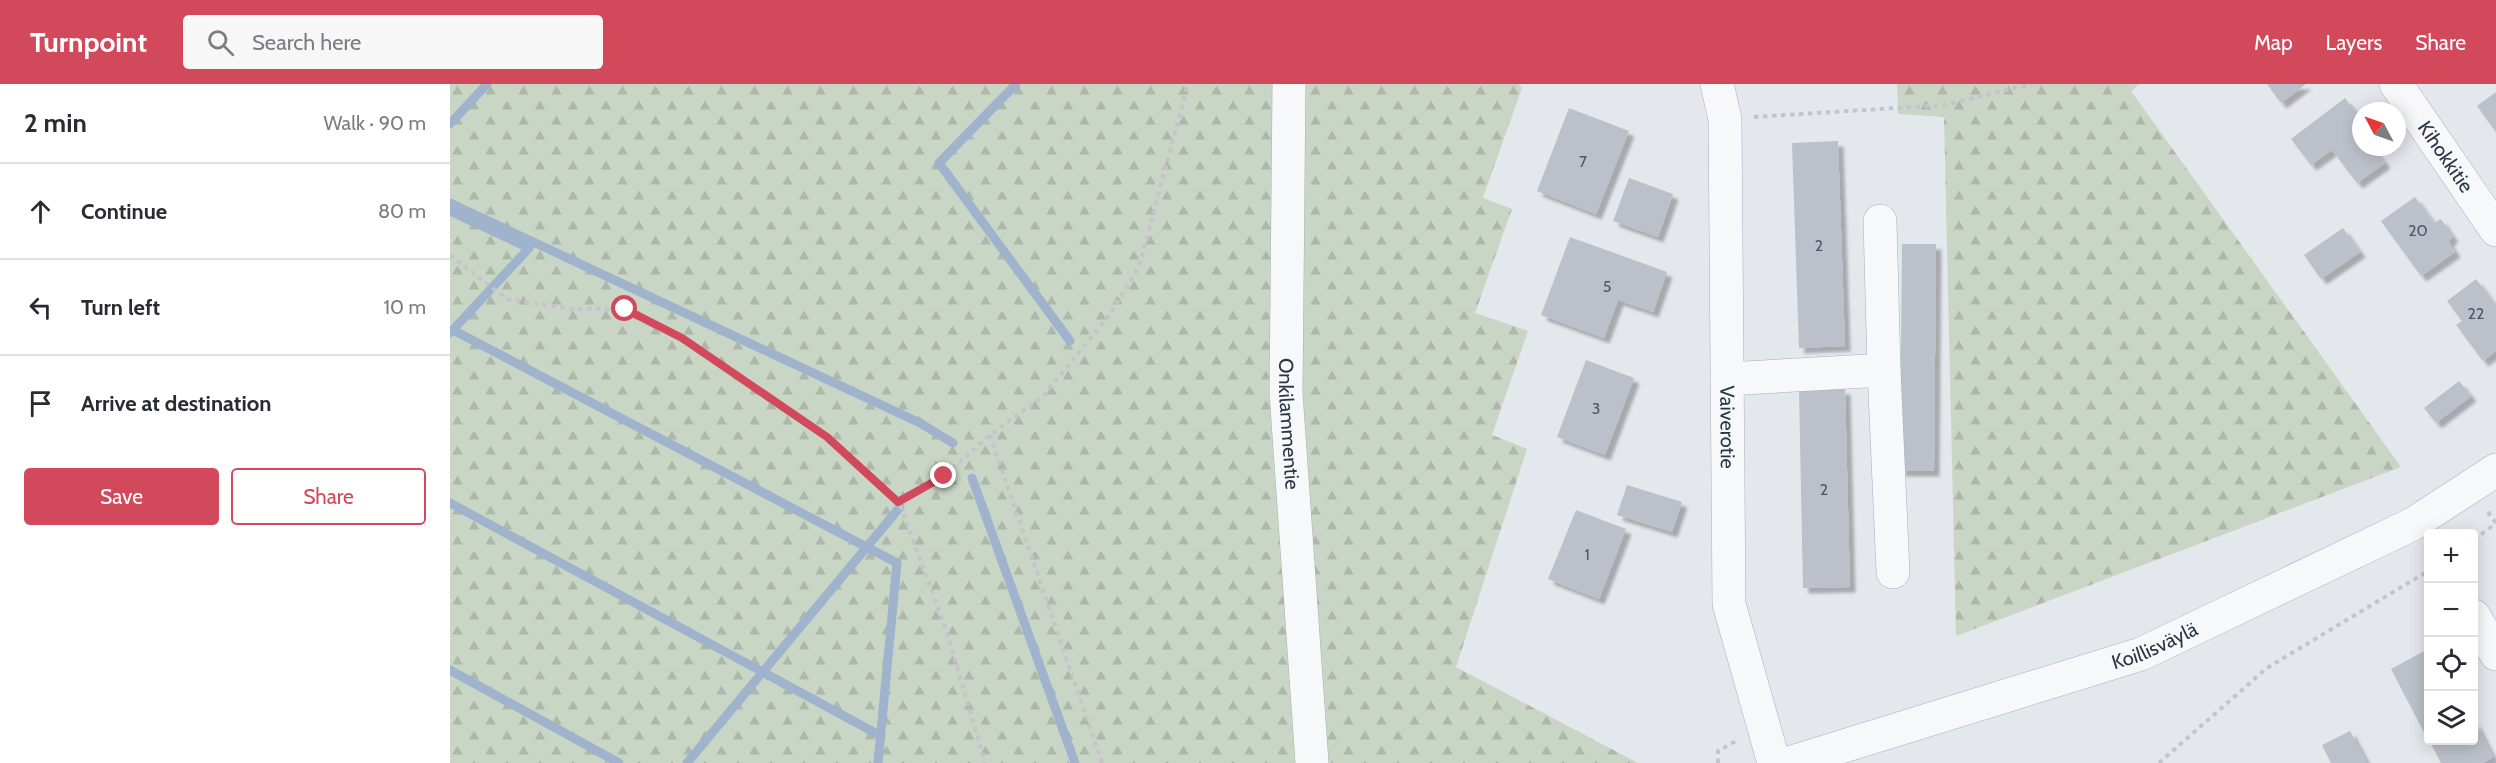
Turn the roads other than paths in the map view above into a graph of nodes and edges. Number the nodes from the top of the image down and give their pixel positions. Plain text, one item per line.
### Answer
1 (1288, 84) edge
2 (1717, 84) edge
3 (2396, 84) edge
4 (1880, 221) dead end
5 (2496, 230) edge
6 (1884, 370) junction
7 (1727, 379) junction
8 (2496, 470) edge
9 (2421, 534) edge
10 (1893, 572) dead end
11 (2478, 623) edge
12 (2496, 654) edge
13 (1312, 763) edge
14 (1774, 763) edge
15 (1789, 763) edge

1 - 13 street, Onkilammentie
2 - 7 street, Vaiverotie
3 - 5 street, Kihokkitie
4 - 6 street
6 - 7 street
6 - 10 street
7 - 14 street, Vaiverotie
8 - 9 street, Koillisväylä
9 - 15 street, Koillisväylä
11 - 12 street

